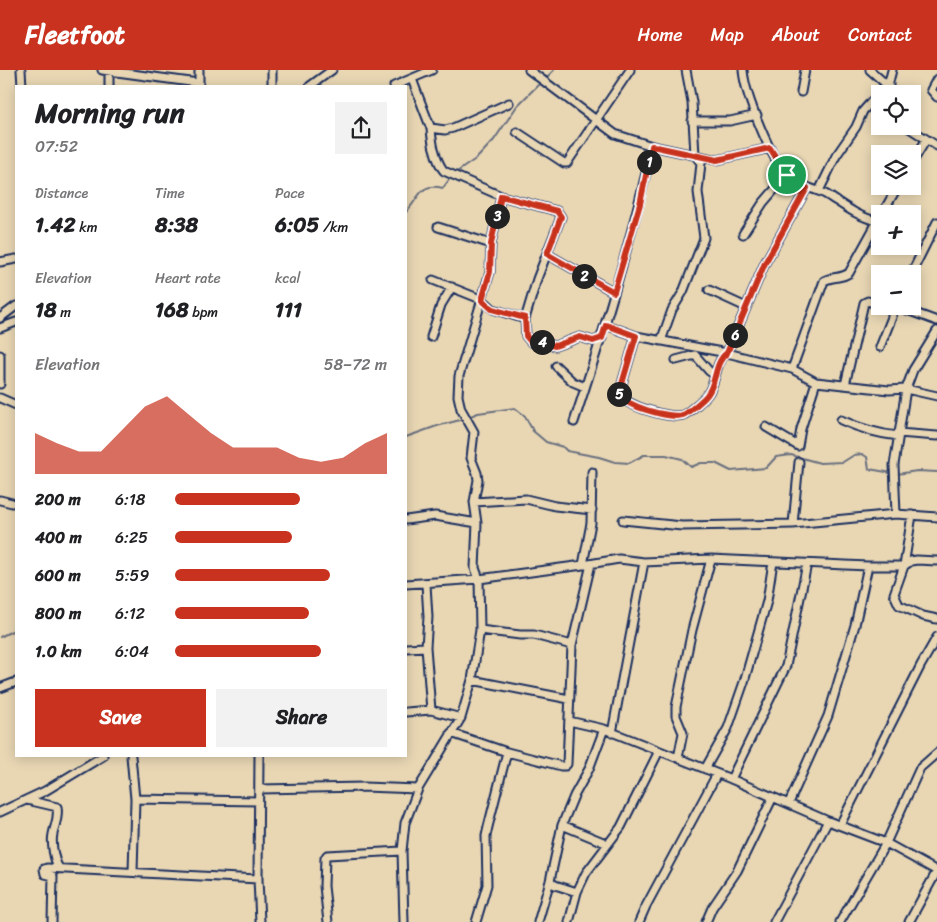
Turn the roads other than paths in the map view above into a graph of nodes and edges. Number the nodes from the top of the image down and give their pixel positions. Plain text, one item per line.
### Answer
1 (21, 70) edge
2 (106, 70) edge
3 (199, 70) edge
4 (272, 70) edge
5 (332, 70) edge
6 (432, 70) edge
7 (529, 70) edge
8 (630, 70) edge
9 (686, 70) edge
10 (744, 70) edge
11 (805, 70) edge
12 (870, 70) edge
13 (892, 70) edge
14 (412, 79) junction
15 (937, 79) edge
16 (888, 84) junction
17 (22, 85) edge
18 (108, 85) edge
19 (199, 85) edge
20 (272, 85) edge
21 (311, 85) edge
22 (397, 85) edge
23 (801, 92) dead end
24 (937, 97) edge
25 (509, 103) dead end
26 (757, 115) junction
27 (596, 120) junction
28 (692, 121) junction
29 (431, 128) junction
30 (517, 132) dead end
31 (919, 135) edge
32 (926, 140) junction
33 (652, 146) junction
34 (937, 146) edge
35 (770, 148) junction
36 (921, 148) edge
37 (695, 156) junction
38 (787, 175) junction
39 (807, 188) junction
40 (819, 191) junction
41 (501, 196) junction
42 (871, 218) edge
43 (438, 227) dead end
44 (936, 227) edge
45 (871, 232) edge
46 (743, 234) dead end
47 (491, 244) junction
48 (547, 254) junction
49 (15, 259) edge
50 (0, 262) edge
51 (916, 265) edge
52 (433, 280) dead end
53 (452, 287) junction
54 (709, 290) dead end
55 (614, 292) junction
56 (482, 300) junction
57 (871, 303) edge
58 (15, 307) edge
59 (746, 308) junction
60 (892, 315) edge
61 (917, 315) edge
62 (0, 318) edge
63 (525, 318) junction
64 (937, 321) edge
65 (15, 322) edge
66 (606, 325) junction
67 (0, 328) edge
68 (937, 331) edge
69 (636, 336) junction
70 (431, 337) dead end
71 (602, 338) junction
72 (661, 341) junction
73 (880, 347) dead end
74 (727, 353) junction
75 (0, 355) edge
76 (676, 360) dead end
77 (556, 366) dead end
78 (792, 369) junction
79 (715, 375) junction
80 (816, 382) junction
81 (0, 384) edge
82 (845, 385) junction
83 (585, 387) junction
84 (906, 389) junction
85 (937, 396) edge
86 (0, 401) edge
87 (15, 405) edge
88 (841, 420) dead end
89 (574, 422) dead end
90 (766, 427) dead end
91 (898, 434) junction
92 (937, 436) edge
93 (799, 462) dead end
94 (592, 472) dead end
95 (0, 500) edge
96 (474, 502) junction
97 (12, 503) dead end
98 (592, 510) junction
99 (896, 514) junction
100 (912, 515) junction
101 (937, 517) edge
102 (407, 520) edge
103 (623, 520) dead end
104 (477, 523) junction
105 (793, 524) junction
106 (711, 559) junction
107 (937, 561) edge
108 (644, 562) junction
109 (773, 562) junction
110 (591, 564) junction
111 (807, 564) junction
112 (583, 565) junction
113 (868, 566) junction
114 (904, 566) junction
115 (478, 579) junction
116 (407, 584) edge
117 (426, 584) junction
118 (937, 619) edge
119 (480, 630) junction
120 (937, 637) edge
121 (572, 644) junction
122 (426, 647) junction
123 (407, 648) edge
124 (472, 680) junction
125 (15, 682) edge
126 (0, 688) edge
127 (569, 699) junction
128 (431, 710) junction
129 (407, 712) edge
130 (461, 718) junction
131 (569, 721) junction
132 (604, 729) junction
133 (612, 732) junction
134 (451, 734) junction
135 (659, 751) junction
136 (507, 752) junction
137 (937, 753) edge
138 (101, 757) edge
139 (131, 757) edge
140 (260, 757) edge
141 (678, 758) junction
142 (705, 769) junction
143 (717, 774) junction
144 (731, 779) junction
145 (260, 789) junction
146 (418, 789) junction
147 (773, 797) junction
148 (134, 799) junction
149 (27, 800) junction
150 (258, 801) junction
151 (789, 803) junction
152 (1, 810) edge
153 (828, 821) junction
154 (840, 825) junction
155 (562, 826) junction
156 (886, 843) junction
157 (608, 844) junction
158 (402, 851) junction
159 (59, 868) junction
160 (937, 871) edge
161 (133, 872) junction
162 (258, 879) junction
163 (553, 883) junction
164 (577, 892) junction
165 (52, 922) edge
166 (260, 922) edge
167 (328, 922) edge
168 (404, 922) edge
169 (476, 922) edge
170 (538, 922) edge
171 (569, 922) edge
172 (639, 922) edge
173 (706, 922) edge
174 (774, 922) edge
175 (840, 922) edge
176 (910, 922) edge

1 - 17 street
2 - 18 street
2 - 19 street
3 - 19 street
4 - 20 street
5 - 21 street
6 - 14 street
7 - 27 street
8 - 27 street
9 - 28 street
10 - 26 street
11 - 23 street
12 - 16 street
13 - 16 street
14 - 22 street
14 - 29 street
15 - 24 street
16 - 40 street
25 - 29 street
26 - 28 street
26 - 35 street
27 - 30 street
27 - 33 street
28 - 37 street
29 - 41 street
31 - 32 street
32 - 34 street
32 - 36 street
33 - 37 street
33 - 55 street
35 - 37 street
35 - 38 street
37 - 72 street
38 - 39 street
38 - 46 street
39 - 40 street
39 - 59 street
40 - 42 street
41 - 47 street
41 - 48 street
43 - 47 street
44 - 51 street
45 - 78 street
47 - 56 street
48 - 55 street
48 - 63 street
49 - 50 street
52 - 53 street
53 - 56 street
53 - 70 street
54 - 59 street
55 - 66 street
56 - 63 street
56 - 96 street
57 - 82 street
58 - 62 street
59 - 74 street
60 - 73 street
61 - 64 street
63 - 71 street
65 - 67 street
66 - 69 street
66 - 71 street
68 - 84 street
69 - 72 street
69 - 79 street
71 - 83 street
72 - 74 street
74 - 78 street
74 - 79 street
75 - 81 street
76 - 79 street
77 - 83 street
78 - 80 street
80 - 82 street
80 - 90 street
82 - 84 street
83 - 89 street
84 - 85 street
84 - 91 street
86 - 87 street
88 - 91 street
91 - 92 street
91 - 99 street
93 - 105 street
94 - 98 street
95 - 97 street
96 - 98 street
96 - 104 street
98 - 112 street
99 - 100 street
99 - 105 street
100 - 101 street
100 - 114 street
102 - 104 street
103 - 105 street
104 - 115 street
106 - 108 street
106 - 109 street
106 - 141 street
107 - 114 street
108 - 110 street
108 - 133 street
109 - 111 street
109 - 142 street
110 - 112 street
110 - 121 street
111 - 113 street
111 - 144 street
112 - 115 street
113 - 114 street
113 - 151 street
114 - 118 street
115 - 117 street
115 - 119 street
116 - 117 street
117 - 122 street
119 - 121 street
119 - 124 street
120 - 154 street
121 - 127 street
122 - 123 street
122 - 128 street
124 - 127 street
124 - 130 street
125 - 126 street
127 - 131 street
128 - 129 street
128 - 130 street
130 - 134 street
131 - 132 street
131 - 136 street
132 - 133 street
132 - 155 street
133 - 135 street
134 - 136 street
134 - 146 street
135 - 141 street
135 - 157 street
136 - 169 street
137 - 156 street
138 - 149 street
139 - 148 street
140 - 145 street
141 - 142 street
142 - 143 street
143 - 144 street
143 - 172 street
144 - 147 street
145 - 146 street
145 - 150 street
146 - 158 street
147 - 151 street
147 - 173 street
148 - 150 street
148 - 161 street
149 - 152 street
149 - 159 street
150 - 162 street
151 - 153 street
153 - 154 street
153 - 174 street
154 - 156 street
155 - 157 street
155 - 163 street
156 - 160 street
156 - 175 street
157 - 164 street
158 - 167 street
158 - 168 street
159 - 161 street
159 - 165 street
160 - 176 street
161 - 162 street
162 - 166 street
163 - 164 street
163 - 170 street
164 - 171 street

